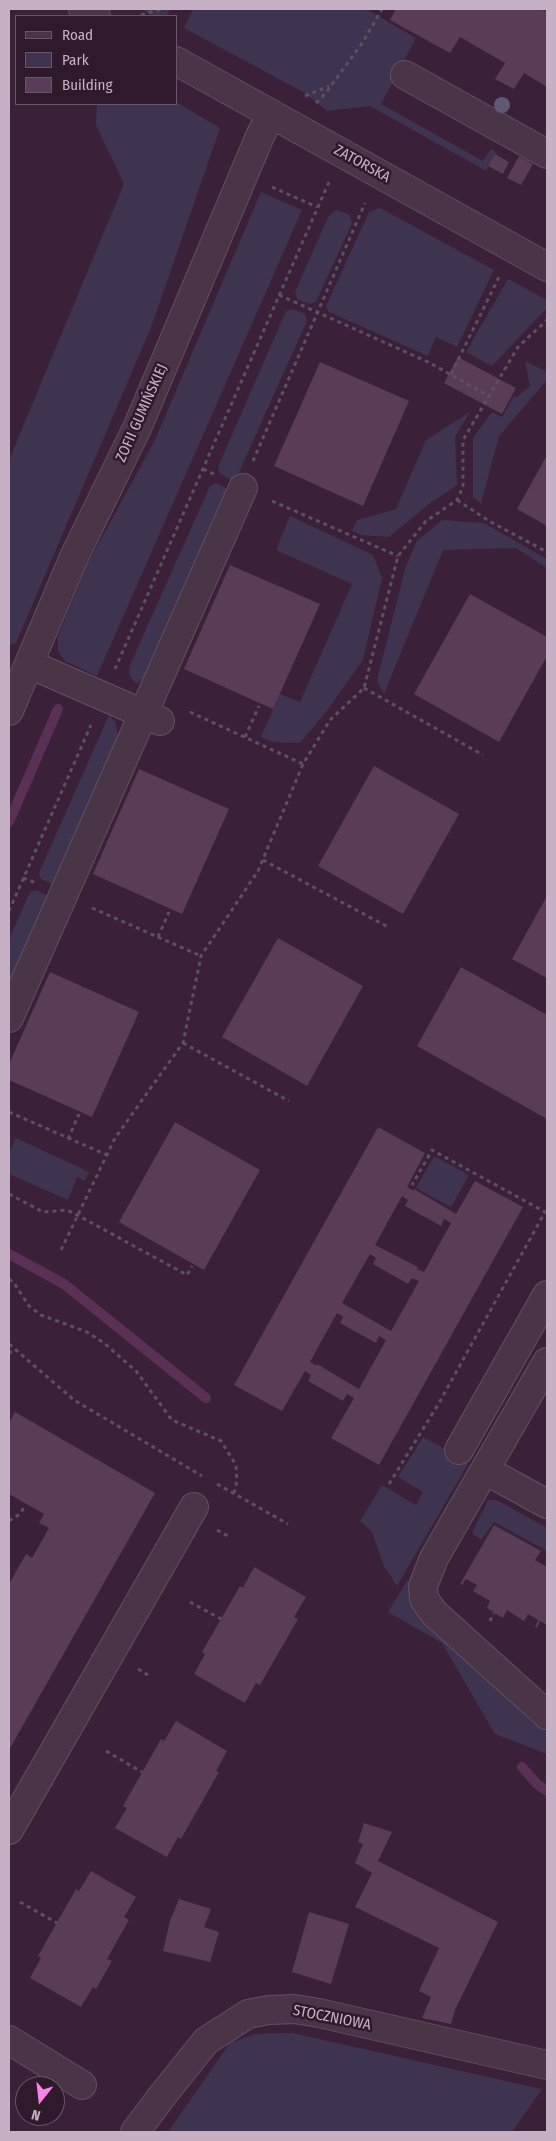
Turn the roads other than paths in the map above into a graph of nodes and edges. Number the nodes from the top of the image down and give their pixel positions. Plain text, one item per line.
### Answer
1 (83, 9) edge
2 (94, 15) edge
3 (178, 62) edge
4 (405, 75) dead end
5 (271, 114) junction
6 (547, 154) edge
7 (547, 267) edge
8 (243, 488) road end
9 (29, 664) junction
10 (9, 711) edge
11 (152, 717) junction
12 (9, 1018) edge
13 (547, 1295) edge
14 (547, 1362) edge
15 (459, 1450) dead end
16 (486, 1470) junction
17 (547, 1504) edge
18 (194, 1507) dead end
19 (547, 1715) edge
20 (9, 1830) edge
21 (9, 2040) edge
22 (547, 2065) edge
23 (82, 2085) dead end
24 (136, 2132) edge

1 - 2 street
3 - 5 street, ZATORSKA
4 - 6 street
5 - 7 street, ZATORSKA
5 - 9 street, ZOFII GUMIŃSKIEJ
8 - 11 street
9 - 10 street, ZOFII GUMIŃSKIEJ
9 - 11 street
11 - 12 street
13 - 15 street
14 - 16 street
16 - 17 street
16 - 19 street
18 - 20 street
21 - 23 street
22 - 24 street, STOCZNIOWA

